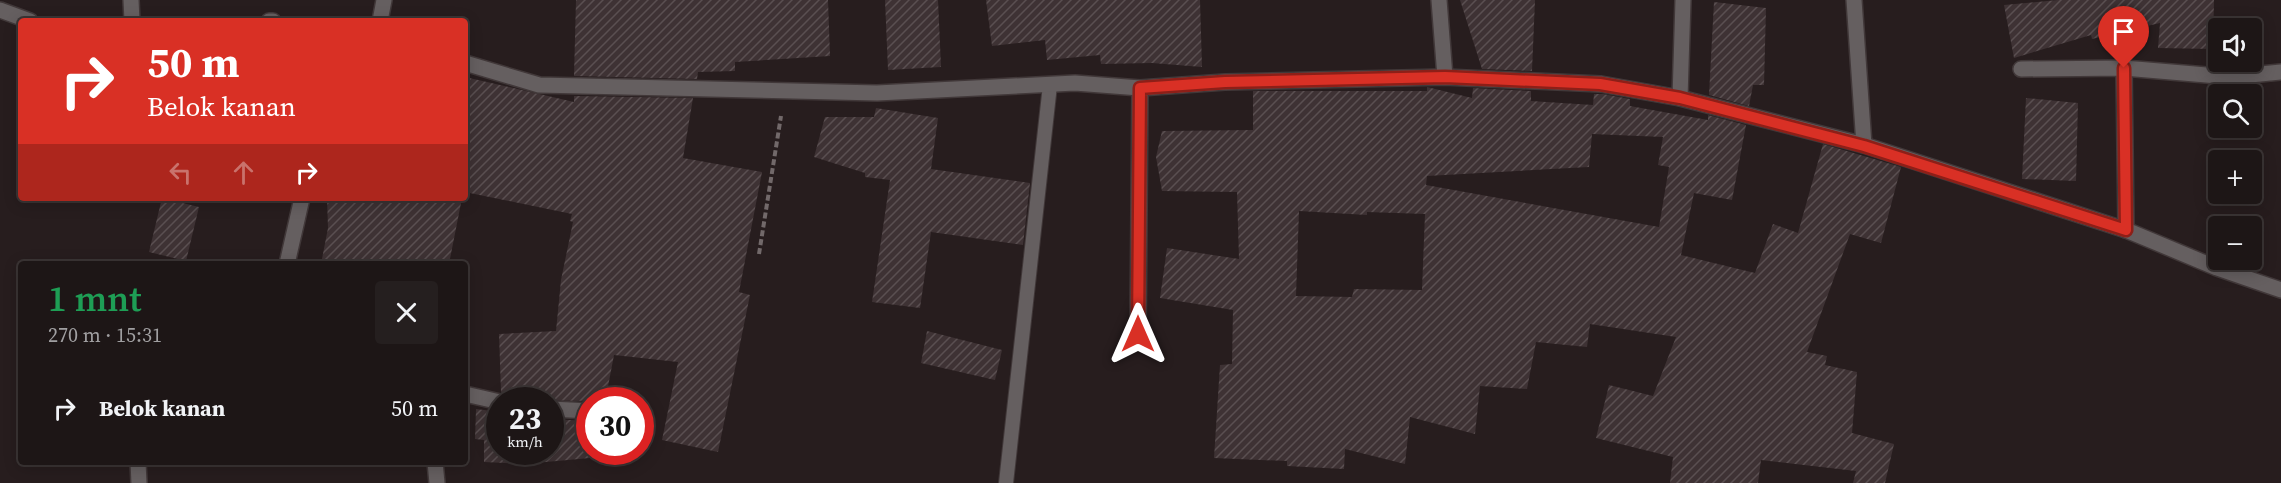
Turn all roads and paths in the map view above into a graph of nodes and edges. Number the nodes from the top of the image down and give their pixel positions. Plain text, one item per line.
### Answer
1 (131, 0) edge
2 (384, 0) edge
3 (1439, 0) edge
4 (1683, 0) edge
5 (1854, 0) edge
6 (0, 10) edge
7 (22, 18) edge
8 (132, 18) edge
9 (381, 18) edge
10 (468, 64) edge
11 (2124, 68) junction
12 (2021, 69) dead end
13 (2281, 72) edge
14 (1445, 77) junction
15 (1050, 85) junction
16 (785, 88) junction
17 (1140, 88) junction
18 (1680, 98) junction
19 (1864, 146) junction
20 (301, 201) edge
21 (2126, 230) junction
22 (759, 254) dead end
23 (289, 261) edge
24 (2281, 290) edge
25 (1138, 334) dead end
26 (468, 395) edge
27 (486, 399) edge
28 (138, 465) edge
29 (435, 465) edge
30 (139, 483) edge
31 (437, 483) edge
32 (1006, 483) edge

1 - 8 street
2 - 9 street
3 - 14 street
4 - 18 street
5 - 19 street
6 - 7 street
10 - 16 street
11 - 12 street
11 - 13 street
11 - 21 street
14 - 17 street
14 - 18 street
15 - 16 street
15 - 17 street
15 - 32 lane
16 - 22 path
17 - 25 street
18 - 19 street
19 - 21 street
20 - 23 street
21 - 24 street
26 - 27 street
28 - 30 street
29 - 31 street

